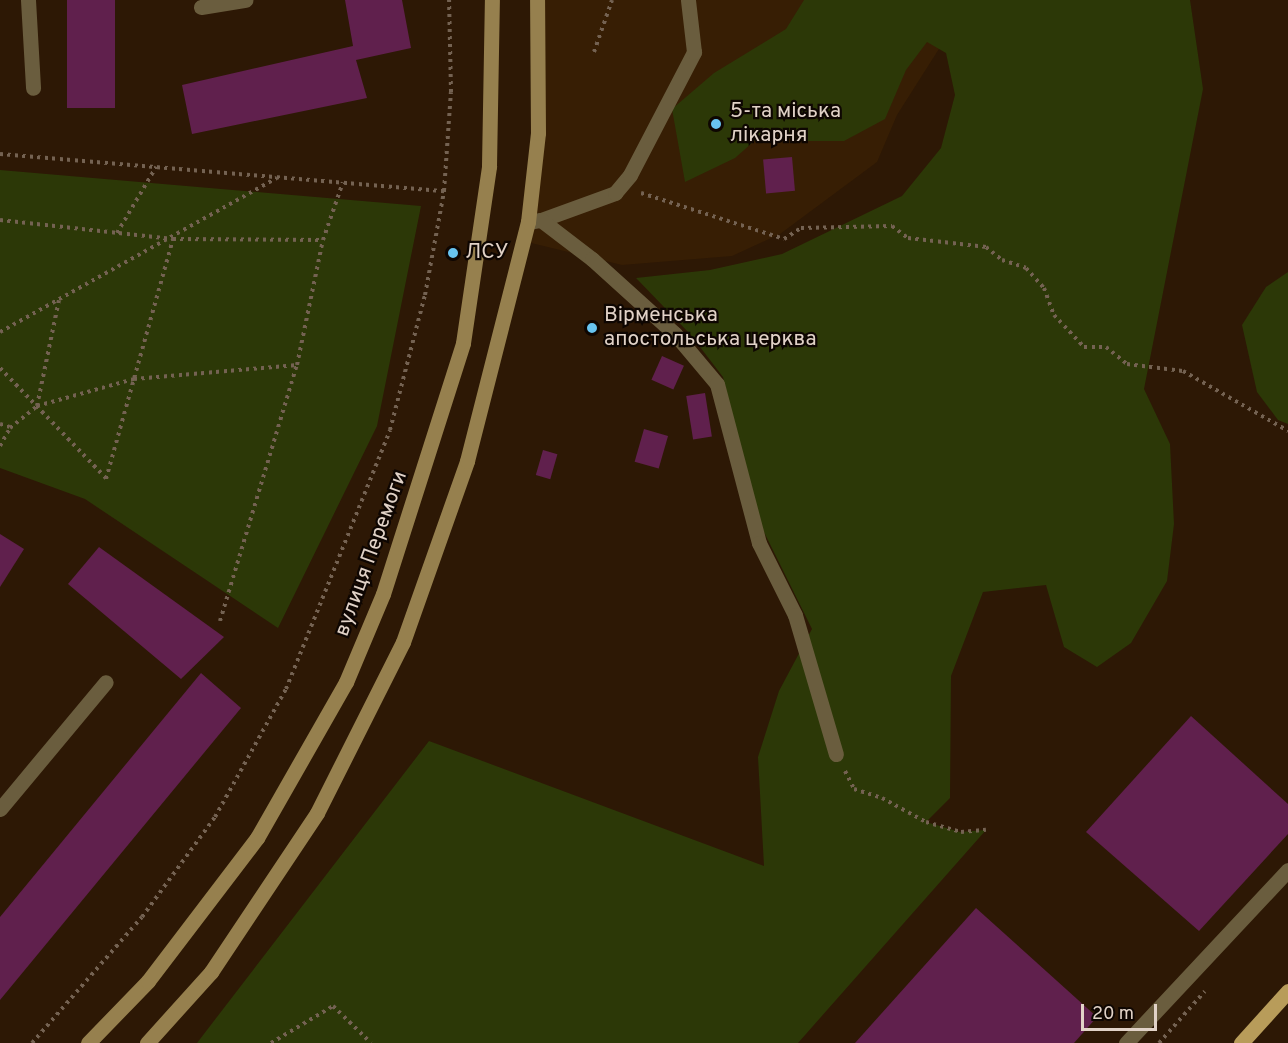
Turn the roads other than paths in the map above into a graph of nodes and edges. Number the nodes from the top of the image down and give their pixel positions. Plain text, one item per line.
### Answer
1 (28, 0) edge
2 (245, 0) edge
3 (492, 0) edge
4 (537, 0) edge
5 (688, 0) edge
6 (201, 7) dead end
7 (33, 88) dead end
8 (534, 221) junction
9 (106, 682) dead end
10 (836, 754) road end
11 (0, 809) edge
12 (1288, 870) edge
13 (1288, 991) edge
14 (88, 1043) edge
15 (147, 1043) edge
16 (1126, 1043) edge
17 (1241, 1043) edge

1 - 7 street
2 - 6 street
3 - 14 main road, вулиця Перемоги
4 - 8 main road
5 - 8 street
8 - 10 street
8 - 15 main road
9 - 11 street
12 - 16 street
13 - 17 main road

